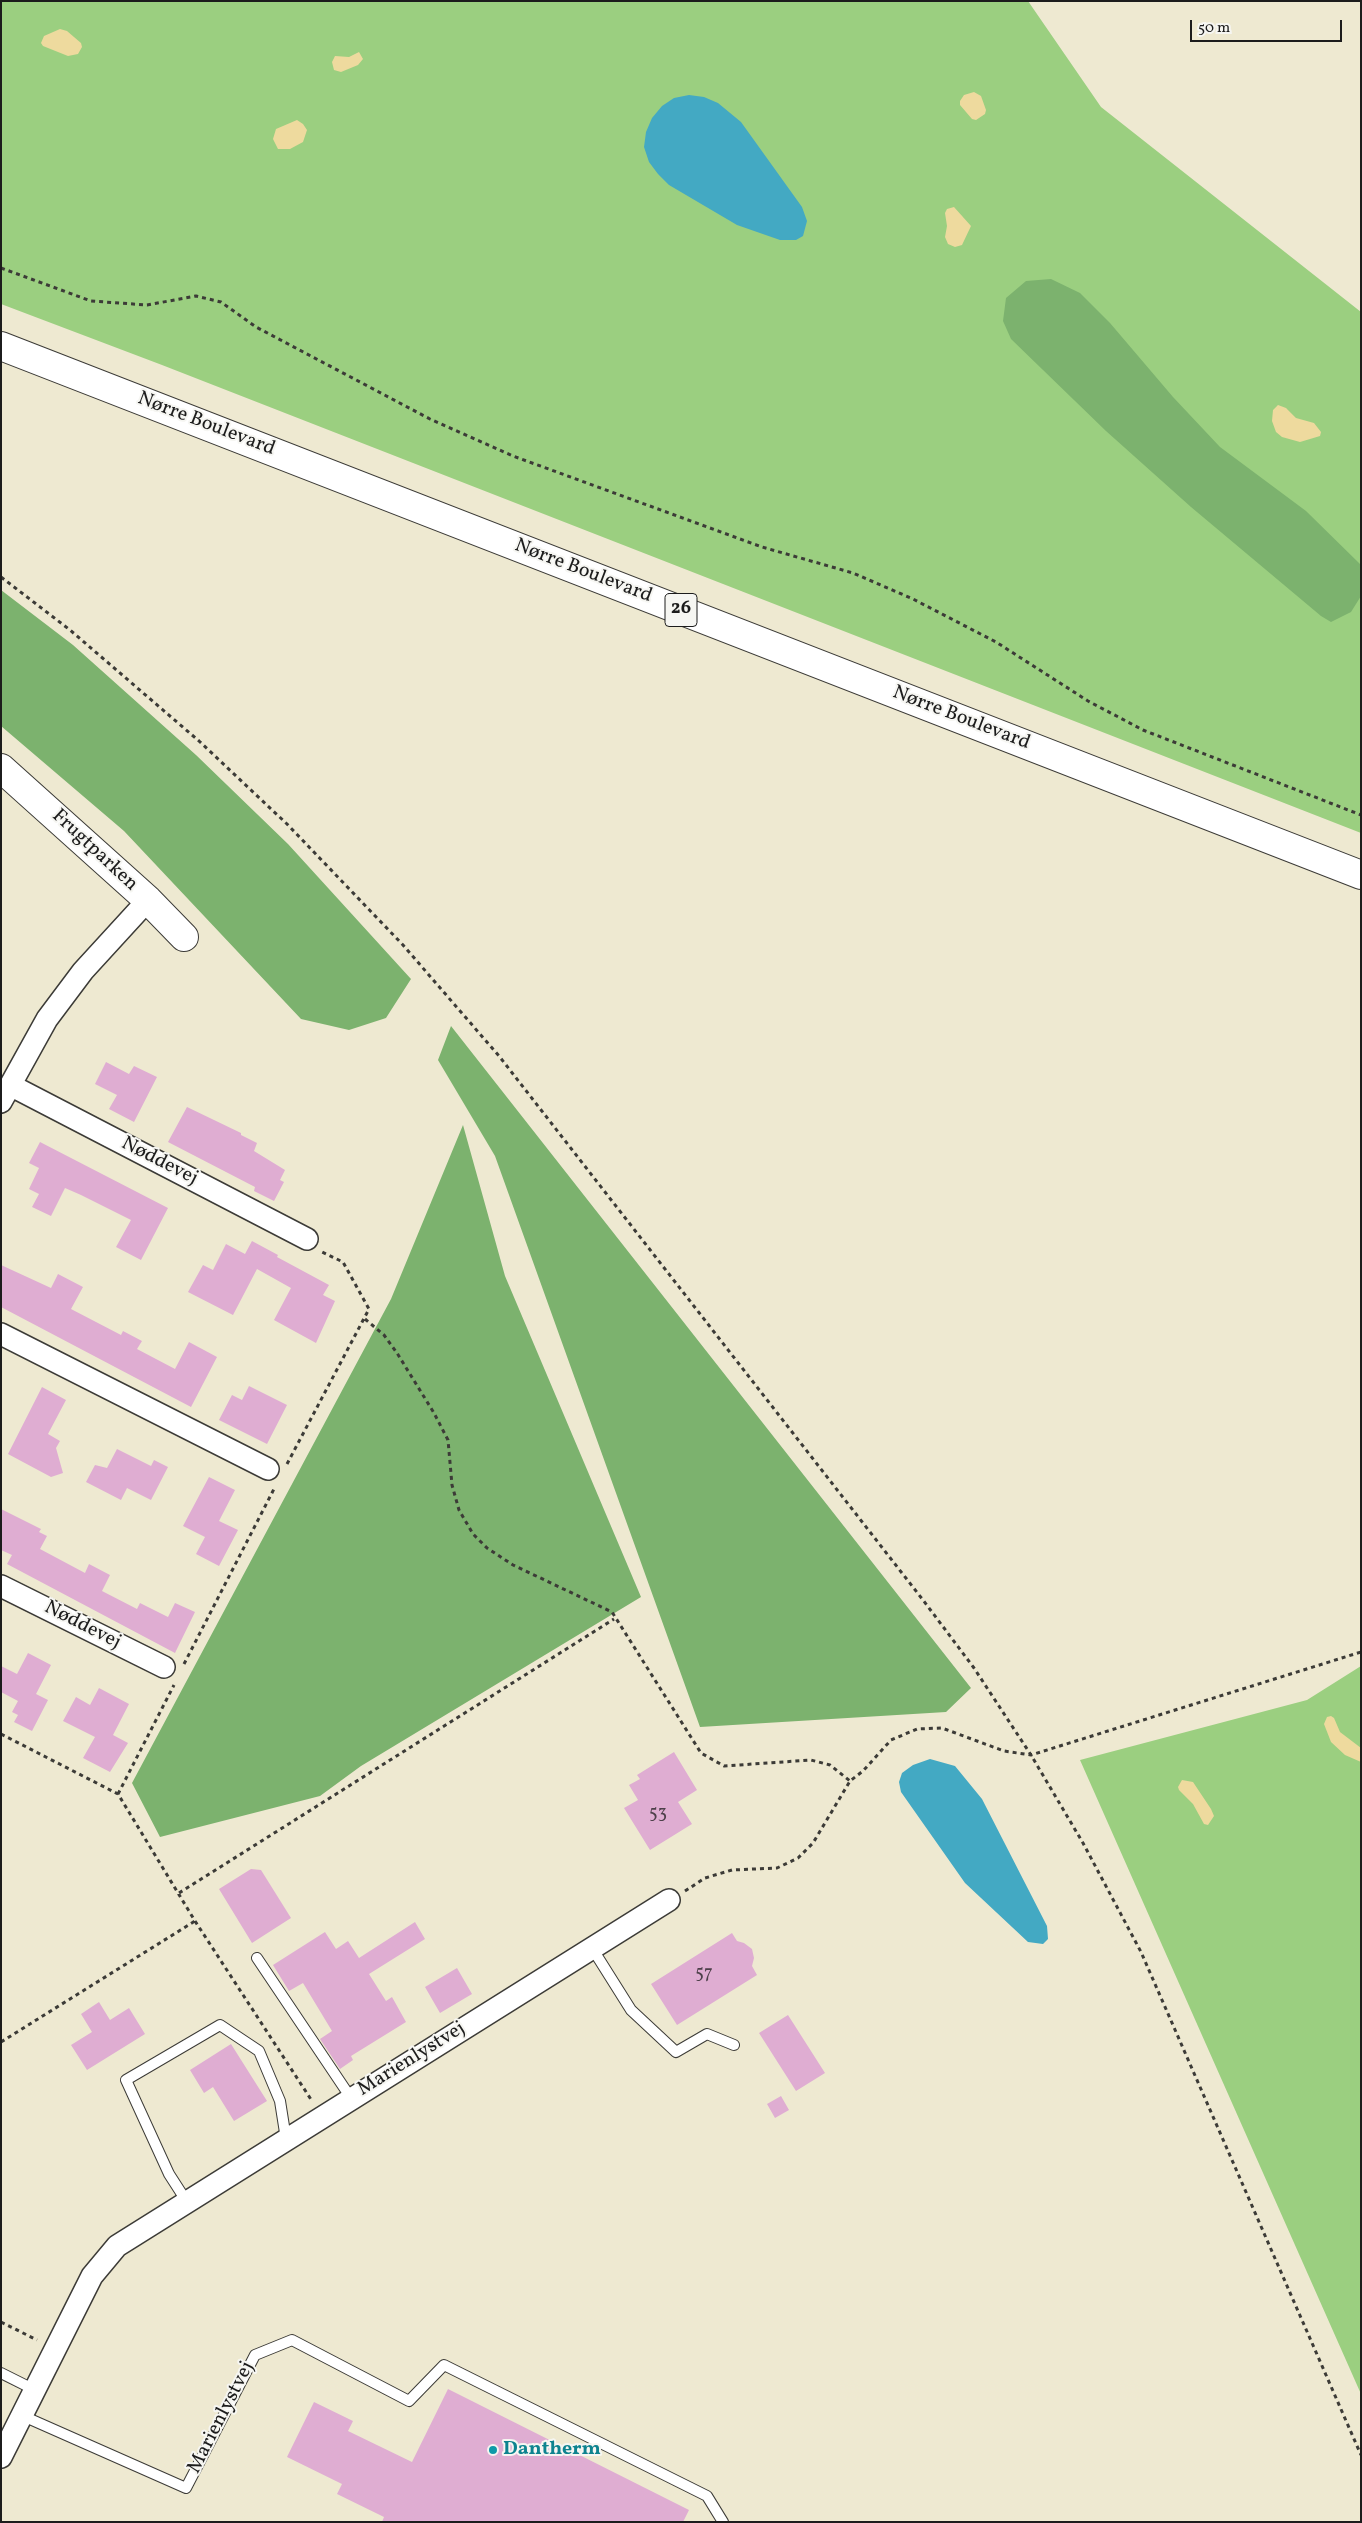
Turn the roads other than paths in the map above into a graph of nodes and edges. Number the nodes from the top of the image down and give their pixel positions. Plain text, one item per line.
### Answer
1 (1, 346) edge
2 (1, 768) edge
3 (1361, 875) edge
4 (148, 900) junction
5 (184, 937) dead end
6 (6, 1094) edge
7 (307, 1238) road end
8 (1, 1334) edge
9 (276, 1474) road end
10 (1, 1586) edge
11 (174, 1672) road end
12 (670, 1900) road end
13 (592, 1948) junction
14 (257, 1958) dead end
15 (734, 2045) dead end
16 (351, 2098) junction
17 (286, 2139) junction
18 (187, 2202) junction
19 (1, 2373) edge
20 (34, 2390) junction
21 (23, 2416) junction
22 (1, 2457) edge
23 (723, 2522) edge

1 - 3 main road, Nørre Boulevard / 26
2 - 4 main road, Frugtparken
4 - 5 main road, Frugtparken
4 - 6 street, Nøddevej
6 - 7 street, Nøddevej
8 - 9 street
10 - 11 street, Nøddevej
12 - 13 street, Marienlystvej
13 - 15 lane
13 - 16 street, Marienlystvej
14 - 16 lane
16 - 17 street, Marienlystvej
17 - 18 street, Marienlystvej
17 - 18 lane
18 - 20 street, Marienlystvej
19 - 20 lane
20 - 21 street, Marienlystvej
21 - 22 street, Marienlystvej
21 - 23 lane, Marienlystvej

